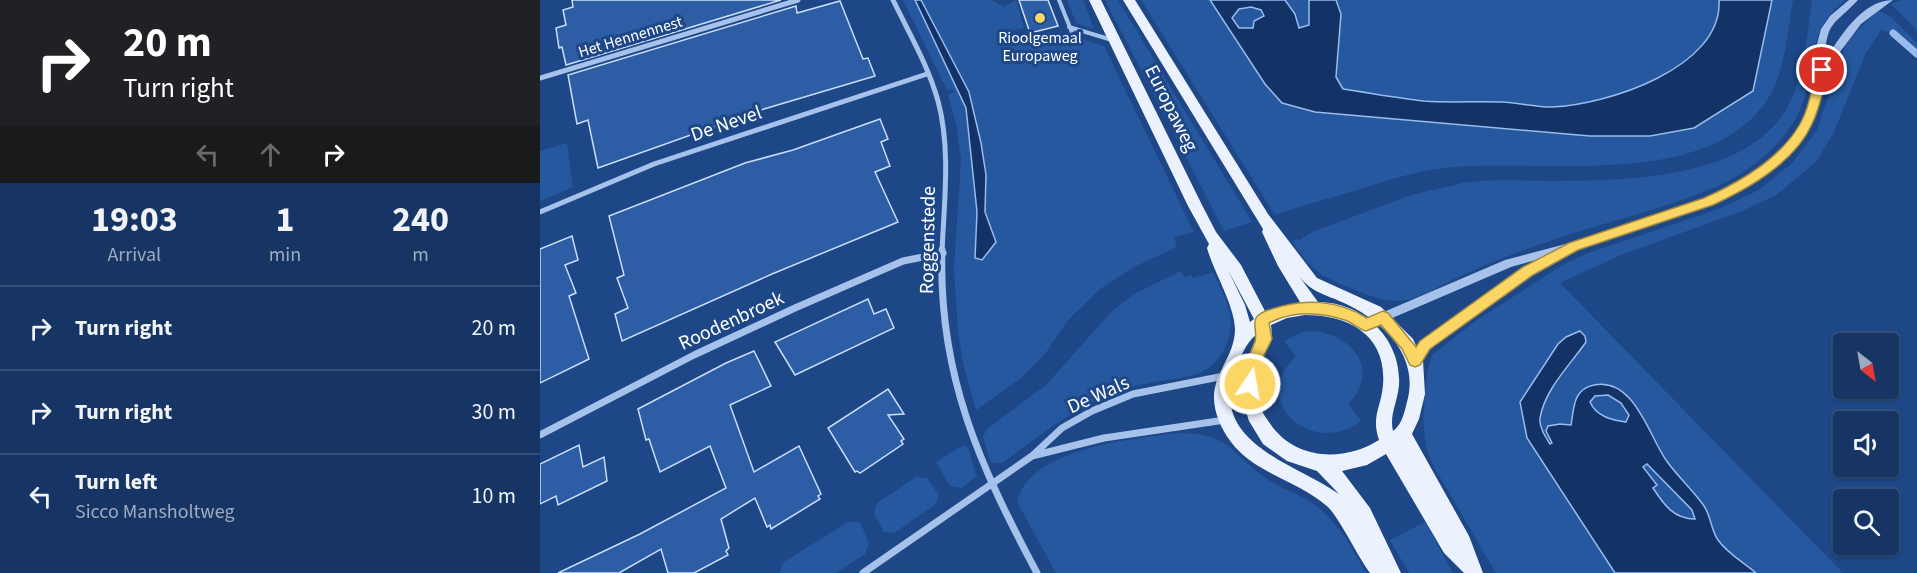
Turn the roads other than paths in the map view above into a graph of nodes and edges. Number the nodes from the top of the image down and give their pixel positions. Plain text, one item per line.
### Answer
1 (798, 0) edge
2 (893, 0) edge
3 (1059, 0) edge
4 (1095, 0) edge
5 (1129, 0) edge
6 (1854, 0) edge
7 (1889, 0) edge
8 (1069, 27) junction
9 (1113, 41) junction
10 (1036, 44) dead end
11 (1822, 70) junction
12 (927, 74) junction
13 (540, 78) edge
14 (540, 212) edge
15 (1279, 245) junction
16 (1574, 246) junction
17 (943, 253) junction
18 (1225, 263) junction
19 (1313, 307) junction
20 (1383, 317) junction
21 (1262, 320) junction
22 (1366, 325) junction
23 (1242, 338) junction
24 (1415, 361) junction
25 (1224, 376) junction
26 (1227, 420) junction
27 (1257, 420) junction
28 (540, 435) edge
29 (1396, 439) junction
30 (1032, 456) junction
31 (1322, 465) junction
32 (990, 484) junction
33 (1471, 568) edge
34 (863, 573) edge
35 (1037, 573) edge
36 (1381, 573) edge
37 (1392, 573) edge

1 - 13 street, Het Hennennest
2 - 12 street, Roggenstede
3 - 8 lane
4 - 9 main road, Europaweg
5 - 15 main road, Europaweg
6 - 11 street
7 - 11 street
8 - 9 lane
8 - 10 lane
9 - 18 main road, Europaweg
11 - 16 street
12 - 14 street, De Nevel
12 - 17 street, Roggenstede
15 - 19 main road, Europaweg
15 - 20 main road, Europaweg
16 - 20 street
16 - 24 street
17 - 28 street, Roodenbroek
17 - 32 street, Roggenstede
18 - 21 main road, Europaweg
18 - 23 main road, Europaweg
19 - 21 main road
19 - 22 main road
20 - 22 main road
20 - 24 main road
21 - 23 main road
21 - 27 main road
22 - 29 main road
23 - 25 main road
24 - 29 main road
25 - 26 main road
25 - 30 street, De Wals
26 - 27 main road
26 - 30 street, De Wals
26 - 36 main road
27 - 31 main road
29 - 31 main road
29 - 33 main road
30 - 32 street, De Wals
31 - 37 main road
32 - 34 street, De Wals
32 - 35 street, Roggenstede

